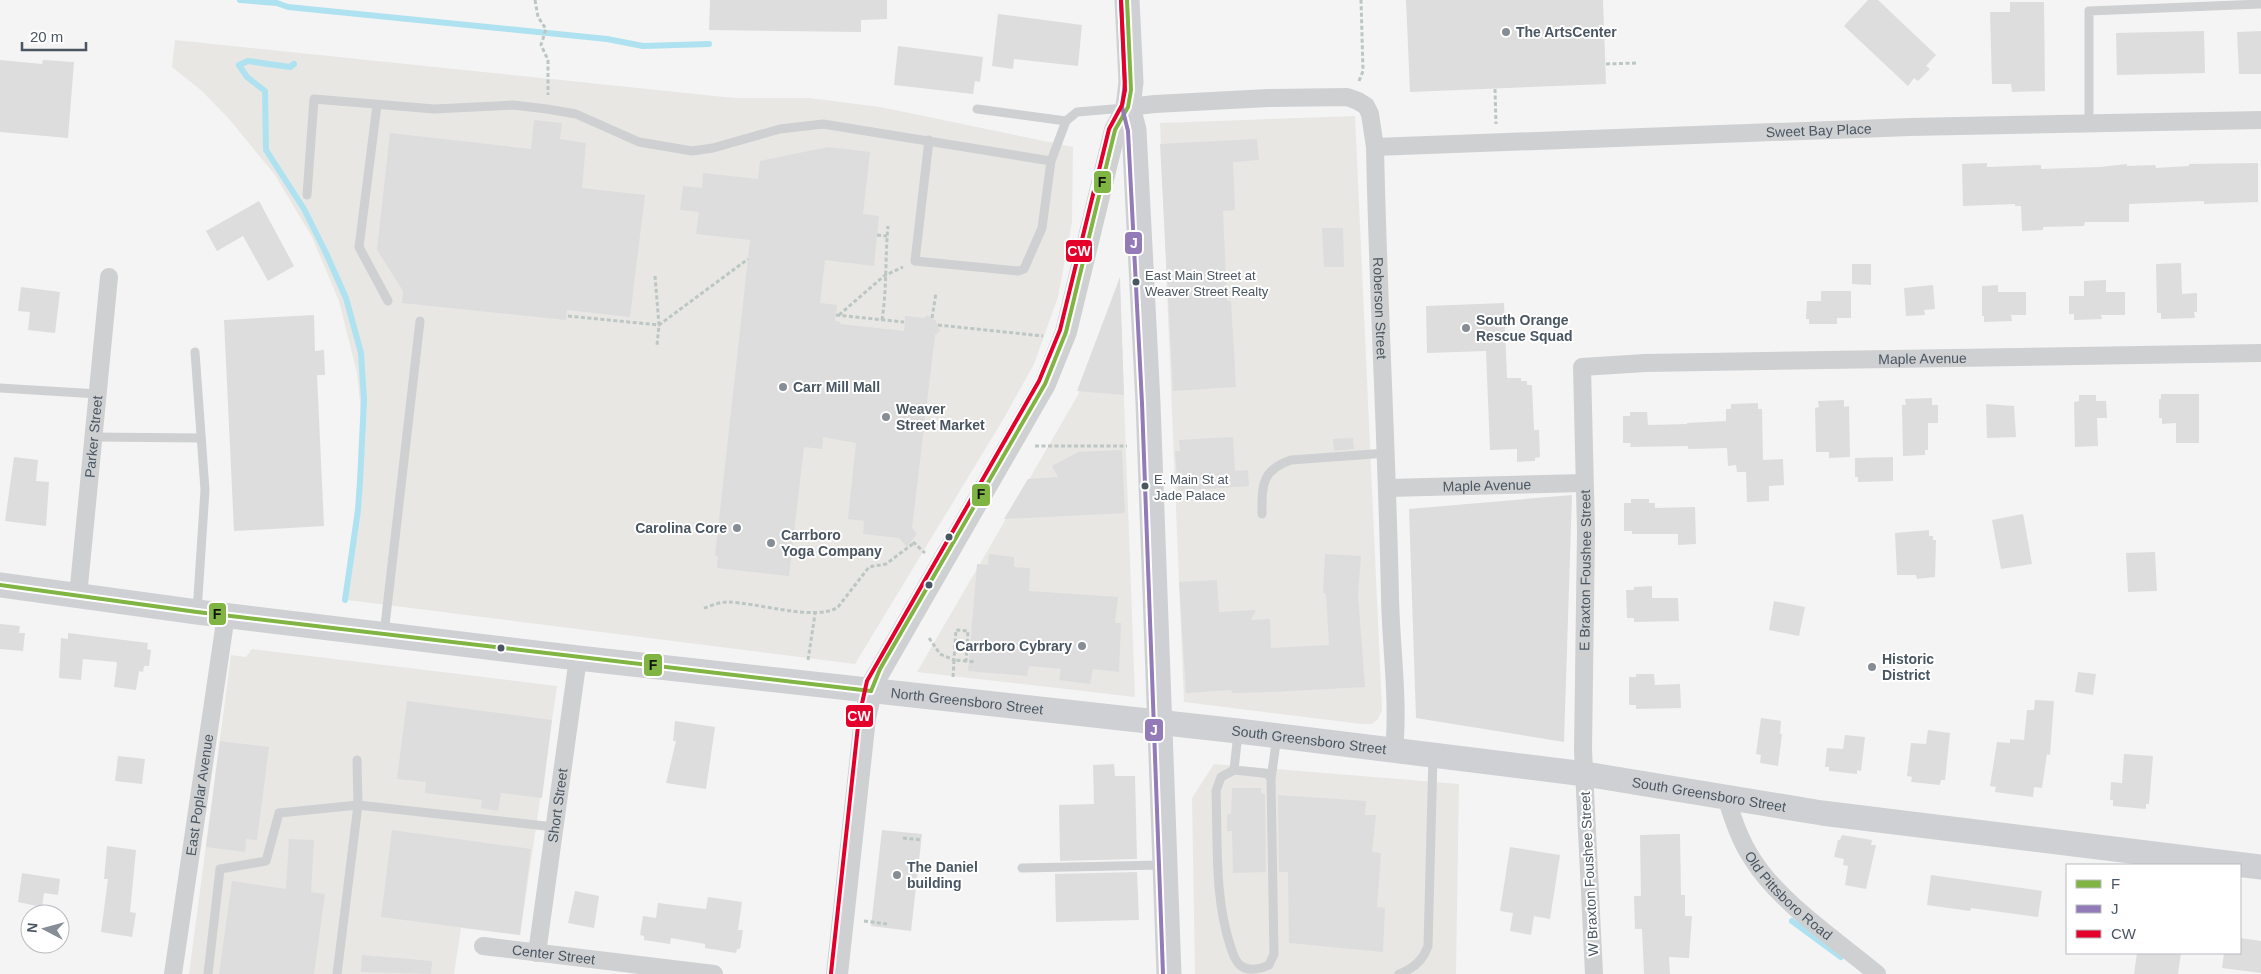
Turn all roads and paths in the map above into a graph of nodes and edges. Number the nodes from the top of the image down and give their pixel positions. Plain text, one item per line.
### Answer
1 (535, 0) edge
2 (1127, 0) edge
3 (1361, 0) edge
4 (2261, 4) edge
5 (1637, 63) dead end
6 (1606, 64) dead end
7 (1495, 89) dead end
8 (1353, 98) junction
9 (376, 105) junction
10 (1128, 107) junction
11 (977, 109) dead end
12 (548, 110) junction
13 (2261, 120) edge
14 (1066, 121) junction
15 (2089, 124) junction
16 (1496, 130) dead end
17 (929, 140) junction
18 (1375, 148) junction
19 (1051, 161) junction
20 (307, 195) dead end
21 (888, 226) dead end
22 (877, 235) dead end
23 (887, 236) junction
24 (748, 259) dead end
25 (915, 261) junction
26 (655, 276) dead end
27 (884, 276) junction
28 (109, 277) dead end
29 (936, 293) dead end
30 (388, 301) dead end
31 (568, 316) dead end
32 (932, 318) dead end
33 (882, 320) junction
34 (420, 321) dead end
35 (904, 322) dead end
36 (659, 325) junction
37 (938, 325) dead end
38 (1048, 337) dead end
39 (657, 345) dead end
40 (195, 352) dead end
41 (2261, 353) edge
42 (1582, 367) joint
43 (0, 388) edge
44 (98, 394) junction
45 (94, 437) junction
46 (201, 438) junction
47 (1035, 446) dead end
48 (1130, 446) dead end
49 (1386, 453) junction
50 (1584, 482) junction
51 (1388, 488) junction
52 (1262, 514) dead end
53 (929, 556) dead end
54 (0, 585) edge
55 (78, 596) junction
56 (704, 608) dead end
57 (197, 612) junction
58 (815, 614) junction
59 (226, 615) junction
60 (384, 634) junction
61 (929, 638) dead end
62 (578, 658) junction
63 (954, 660) junction
64 (966, 661) junction
65 (975, 662) dead end
66 (808, 664) dead end
67 (953, 682) dead end
68 (870, 691) junction
69 (1159, 723) junction
70 (1238, 730) junction
71 (1277, 736) junction
72 (1394, 751) junction
73 (1433, 756) junction
74 (357, 760) dead end
75 (1234, 770) junction
76 (1585, 774) junction
77 (1271, 779) junction
78 (1726, 797) junction
79 (358, 805) junction
80 (554, 827) junction
81 (903, 838) dead end
82 (922, 840) dead end
83 (2237, 864) edge
84 (2241, 865) edge
85 (1165, 866) junction
86 (2261, 867) edge
87 (1022, 868) dead end
88 (871, 922) dead end
89 (887, 924) dead end
90 (484, 946) dead end
91 (537, 952) junction
92 (1243, 971) edge
93 (173, 974) edge
94 (208, 974) edge
95 (337, 974) edge
96 (714, 974) edge
97 (838, 974) edge
98 (1169, 974) edge
99 (1399, 974) edge
100 (1594, 974) edge
101 (1877, 974) edge

1 - 12 path
2 - 10 main road
3 - 8 path
4 - 15 lane
5 - 6 path
7 - 16 path
8 - 10 street
8 - 18 street, Roberson Street
9 - 12 lane
9 - 20 lane
9 - 30 lane
10 - 14 lane
10 - 68 street
10 - 69 main road
11 - 14 lane
12 - 17 lane
13 - 15 street, Sweet Bay Place
14 - 19 lane
15 - 18 street, Sweet Bay Place
17 - 19 lane
17 - 25 lane
18 - 49 street, Roberson Street
19 - 25 lane
21 - 23 path
22 - 23 path
23 - 27 path
24 - 36 path
25 - 27 path
26 - 36 path
27 - 33 path
27 - 33 path
28 - 44 street, Parker Street
29 - 32 path
31 - 36 path
33 - 35 path
34 - 60 lane
36 - 39 path
37 - 38 path
40 - 46 lane
41 - 42 street, Maple Avenue
42 - 50 street, E Braxton Foushee Street
43 - 44 lane
44 - 45 street, Parker Street
45 - 46 lane
45 - 55 street, Parker Street
46 - 57 lane
47 - 48 path
49 - 51 street, Roberson Street
49 - 52 lane
50 - 51 street, Maple Avenue
50 - 76 street, E Braxton Foushee Street
51 - 72 street, Roberson Street
53 - 58 path
54 - 55 main road, North Greensboro Street
55 - 57 main road, North Greensboro Street
56 - 58 path
57 - 59 main road, North Greensboro Street
58 - 66 path
59 - 60 main road, North Greensboro Street
59 - 93 street, East Poplar Avenue
60 - 62 main road, North Greensboro Street
61 - 63 path
62 - 68 main road, North Greensboro Street
62 - 80 street, Short Street
63 - 64 path
63 - 64 path
63 - 67 path
64 - 65 path
68 - 69 main road, North Greensboro Street
68 - 97 street
69 - 70 main road, South Greensboro Street
69 - 85 main road
70 - 71 main road, South Greensboro Street
70 - 75 lane
71 - 72 main road, South Greensboro Street
71 - 77 lane
72 - 73 main road, South Greensboro Street
73 - 76 main road, South Greensboro Street
73 - 99 lane
74 - 79 lane
75 - 77 lane
75 - 92 lane
76 - 78 main road, South Greensboro Street
76 - 100 street, W Braxton Foushee Street
77 - 92 lane
78 - 83 main road, South Greensboro Street
78 - 101 street, Old Pittsboro Road
79 - 80 lane
79 - 94 lane
79 - 95 lane
80 - 91 street, Short Street
81 - 82 path
84 - 86 main road, South Greensboro Street
85 - 87 lane
85 - 98 main road
88 - 89 path
90 - 91 street, Center Street
91 - 96 street, Center Street

